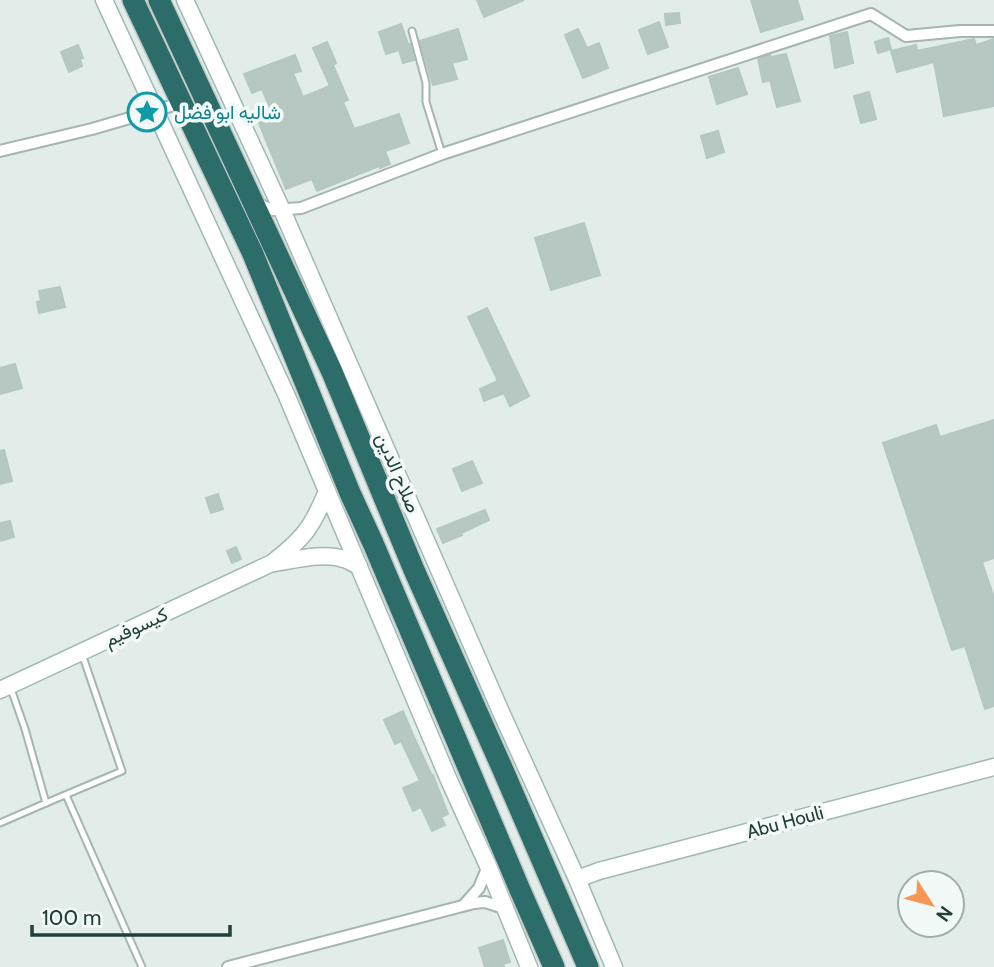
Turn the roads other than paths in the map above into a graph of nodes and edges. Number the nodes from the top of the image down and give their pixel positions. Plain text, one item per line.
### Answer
1 (104, 0) edge
2 (133, 0) edge
3 (159, 0) edge
4 (185, 0) edge
5 (412, 31) dead end
6 (994, 31) edge
7 (181, 103) junction
8 (155, 112) junction
9 (0, 151) edge
10 (442, 154) junction
11 (253, 201) junction
12 (282, 210) junction
13 (327, 491) junction
14 (272, 563) junction
15 (359, 566) junction
16 (81, 652) junction
17 (5, 688) edge
18 (994, 767) edge
19 (66, 795) junction
20 (46, 803) junction
21 (0, 823) edge
22 (488, 866) junction
23 (577, 879) junction
24 (464, 905) junction
25 (504, 908) junction
26 (142, 967) edge
27 (228, 967) edge
28 (529, 967) edge
29 (555, 967) edge
30 (588, 967) edge
31 (614, 967) edge

1 - 8 main road
2 - 7 highway
3 - 11 highway, صلاح الدين
4 - 12 main road
5 - 10 lane
6 - 10 street
7 - 8 street
7 - 29 highway
8 - 9 street
8 - 13 main road
10 - 12 street
11 - 12 street
11 - 30 highway, صلاح الدين
12 - 23 main road
13 - 14 main road, كيسوفيم
13 - 15 main road
14 - 15 main road, كيسوفيم
14 - 16 main road, كيسوفيم
15 - 22 main road
16 - 17 main road, كيسوفيم
16 - 19 lane
17 - 20 lane
18 - 23 main road, Abu Houli
19 - 20 lane
19 - 26 lane
20 - 21 lane
22 - 24 street
22 - 25 main road
23 - 31 main road
24 - 25 street
24 - 27 street
25 - 28 main road

